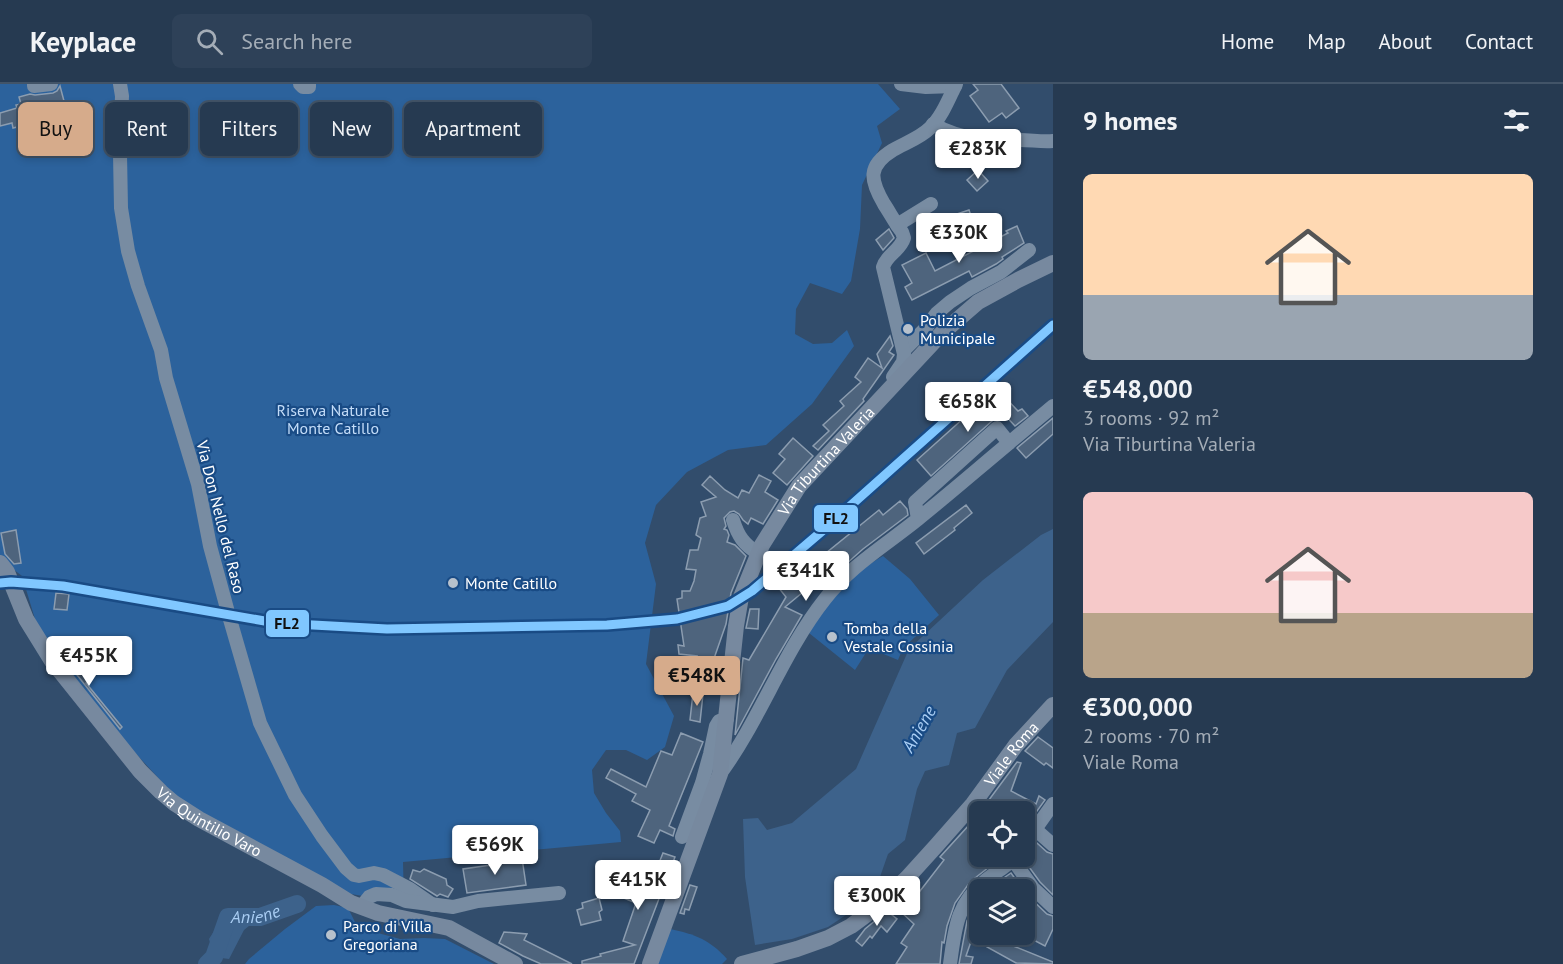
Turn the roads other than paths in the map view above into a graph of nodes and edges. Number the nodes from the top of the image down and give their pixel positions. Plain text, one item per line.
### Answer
1 (33, 84) edge
2 (51, 84) edge
3 (120, 84) edge
4 (300, 84) edge
5 (309, 84) edge
6 (901, 84) edge
7 (955, 85) edge
8 (933, 124) junction
9 (1053, 141) edge
10 (931, 204) dead end
11 (897, 225) junction
12 (1029, 250) dead end
13 (1053, 263) edge
14 (904, 350) junction
15 (1053, 406) edge
16 (872, 407) junction
17 (1009, 443) junction
18 (918, 519) junction
19 (733, 520) dead end
20 (0, 550) edge
21 (758, 553) junction
22 (4, 568) edge
23 (1053, 705) edge
24 (727, 719) junction
25 (720, 774) junction
26 (1051, 809) edge
27 (1036, 830) joint
28 (682, 837) dead end
29 (1053, 845) edge
30 (1003, 867) edge
31 (1020, 867) edge
32 (559, 893) dead end
33 (433, 905) junction
34 (361, 906) junction
35 (1053, 907) edge
36 (767, 961) edge
37 (515, 964) edge
38 (650, 964) edge
39 (742, 964) edge
40 (950, 964) edge

1 - 2 street
3 - 33 street, Via Don Nello del Raso
4 - 5 street
6 - 7 street
7 - 8 street
8 - 9 street
8 - 11 street
10 - 11 street
11 - 14 street
12 - 14 street
13 - 16 main road, Via Tiburtina Valeria
14 - 16 street
15 - 17 street
16 - 21 main road, Via Tiburtina Valeria
17 - 18 street
17 - 18 street
18 - 25 street
19 - 21 street
20 - 22 street
21 - 24 main road, Via Tiburtina Valeria
22 - 34 main road, Via Quintilio Varo
23 - 36 main road, Viale Roma
24 - 25 main road, Via Tiburtina Valeria
24 - 28 street
25 - 38 main road, Via Tiburtina Valeria
26 - 27 street
27 - 29 street
30 - 40 street
31 - 35 street
32 - 33 street
33 - 34 street
34 - 37 main road, Via Quintilio Varo
36 - 39 main road, Viale Roma

